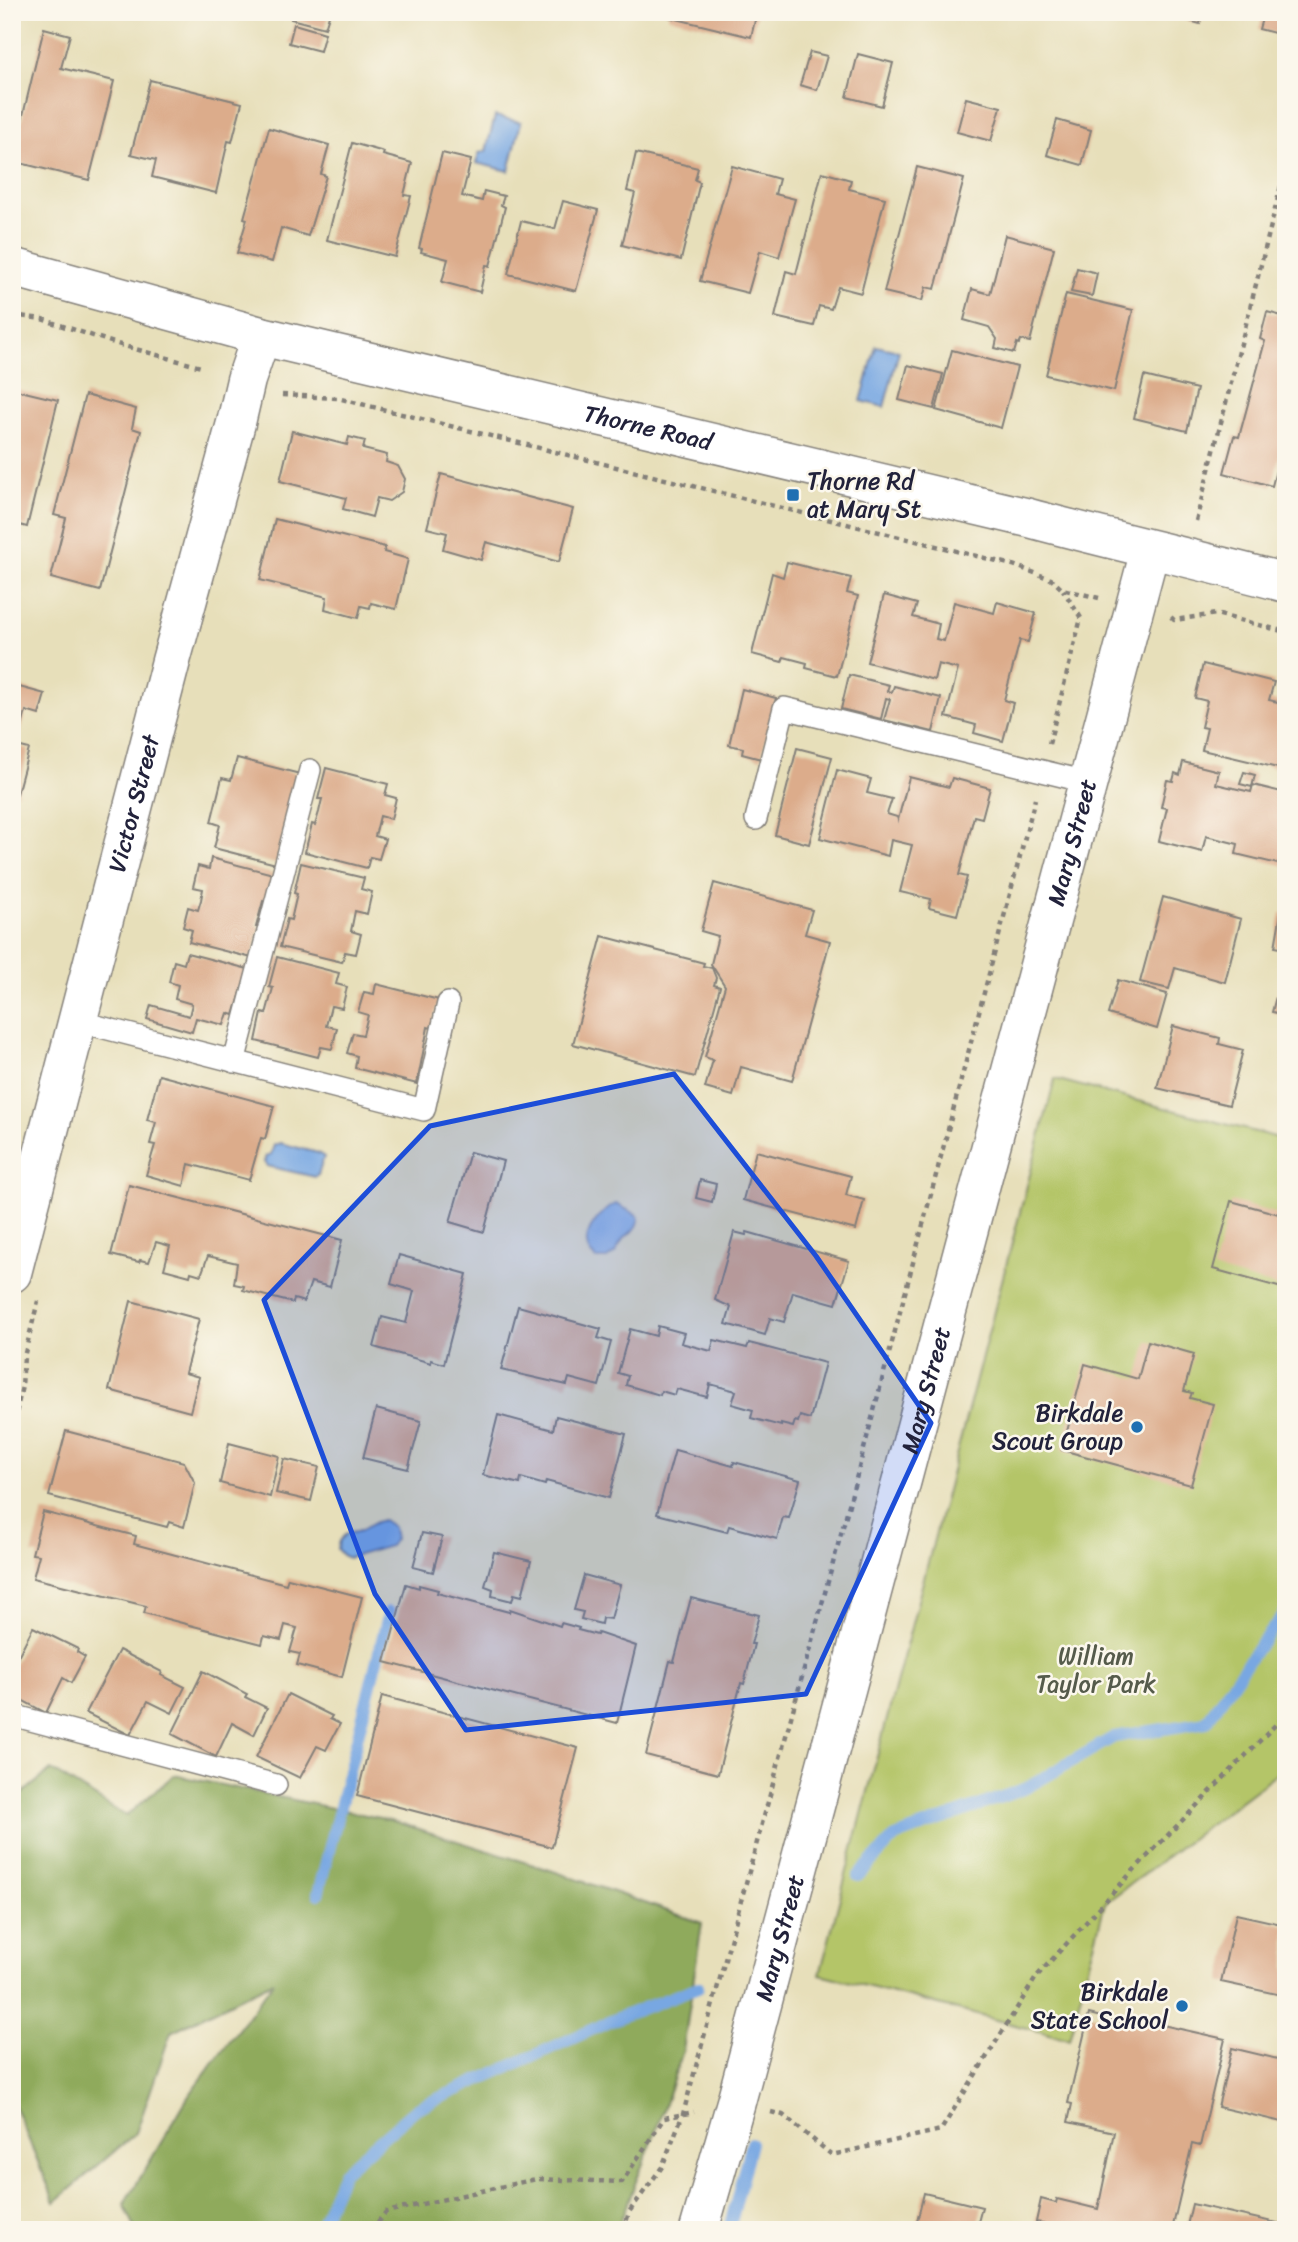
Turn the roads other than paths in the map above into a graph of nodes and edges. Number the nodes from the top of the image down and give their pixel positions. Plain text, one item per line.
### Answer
1 (12, 267) edge
2 (261, 336) junction
3 (1150, 550) junction
4 (1286, 583) edge
5 (310, 770) dead end
6 (1087, 782) junction
7 (756, 819) dead end
8 (448, 1003) dead end
9 (77, 1021) junction
10 (234, 1062) junction
11 (26, 1283) edge
12 (12, 1715) edge
13 (275, 1785) dead end
14 (699, 2230) edge

1 - 2 street, Thorne Road
2 - 3 street, Thorne Road
2 - 9 street, Victor Street
3 - 4 street, Thorne Road
3 - 6 street, Mary Street
5 - 10 lane
6 - 7 lane
6 - 14 street, Mary Street
8 - 10 lane
9 - 10 lane
9 - 11 street, Victor Street
12 - 13 lane

